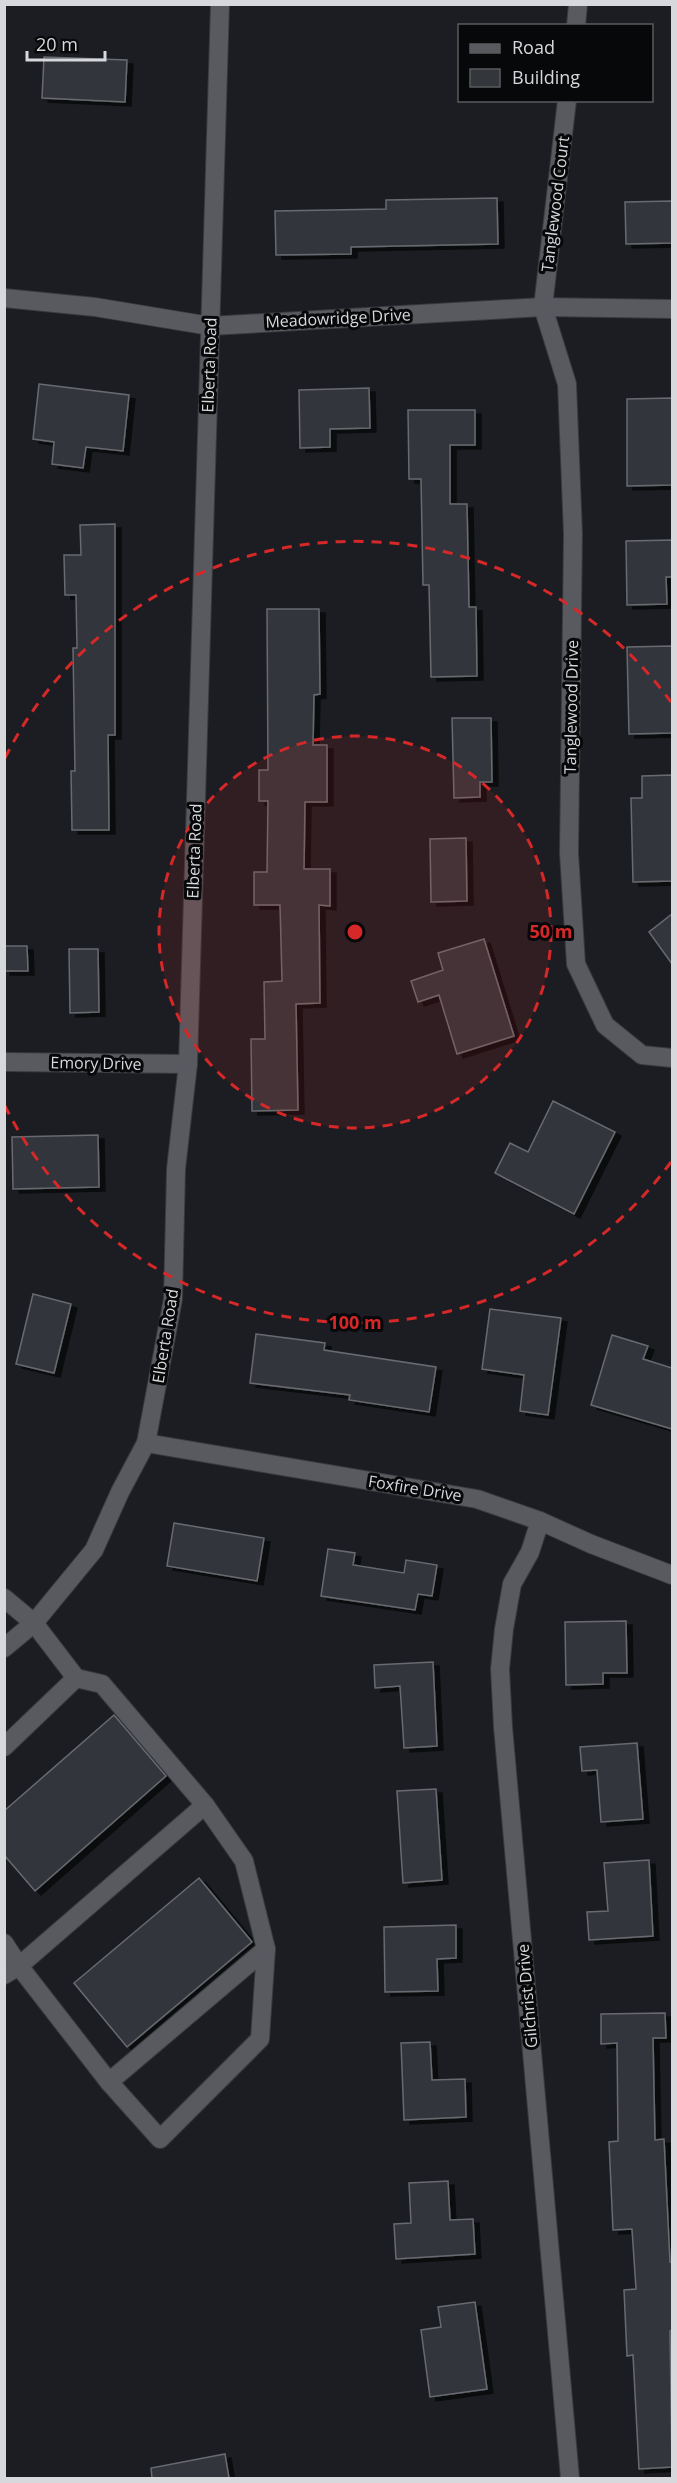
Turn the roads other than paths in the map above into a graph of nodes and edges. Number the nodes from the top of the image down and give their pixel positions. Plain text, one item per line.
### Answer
1 (220, 4) edge
2 (578, 4) edge
3 (576, 24) edge
4 (567, 102) edge
5 (4, 298) edge
6 (543, 307) junction
7 (672, 309) edge
8 (210, 326) junction
9 (672, 1058) edge
10 (4, 1062) edge
11 (188, 1064) junction
12 (146, 1443) junction
13 (540, 1521) junction
14 (672, 1575) edge
15 (4, 1598) edge
16 (34, 1623) junction
17 (4, 1648) edge
18 (76, 1678) junction
19 (4, 1747) edge
20 (205, 1805) junction
21 (4, 1943) edge
22 (266, 1949) junction
23 (12, 1971) edge
24 (109, 2082) junction
25 (570, 2478) edge

1 - 8 street, Elberta Road
2 - 3 street
4 - 6 street, Tanglewood Court
5 - 8 street, Meadowridge Drive
6 - 7 street, Meadowridge Drive
6 - 8 street, Meadowridge Drive
6 - 9 street, Tanglewood Drive
8 - 11 street, Elberta Road
10 - 11 street, Emory Drive
11 - 12 street, Elberta Road
12 - 13 street, Foxfire Drive
12 - 16 street, Elberta Road
13 - 14 street, Foxfire Drive
13 - 25 street, Gilchrist Drive
15 - 16 street
16 - 17 street, Elberta Road
16 - 18 street
18 - 19 street
18 - 20 street
20 - 22 street
20 - 23 street
21 - 23 street
22 - 24 street
22 - 24 street
23 - 24 street

